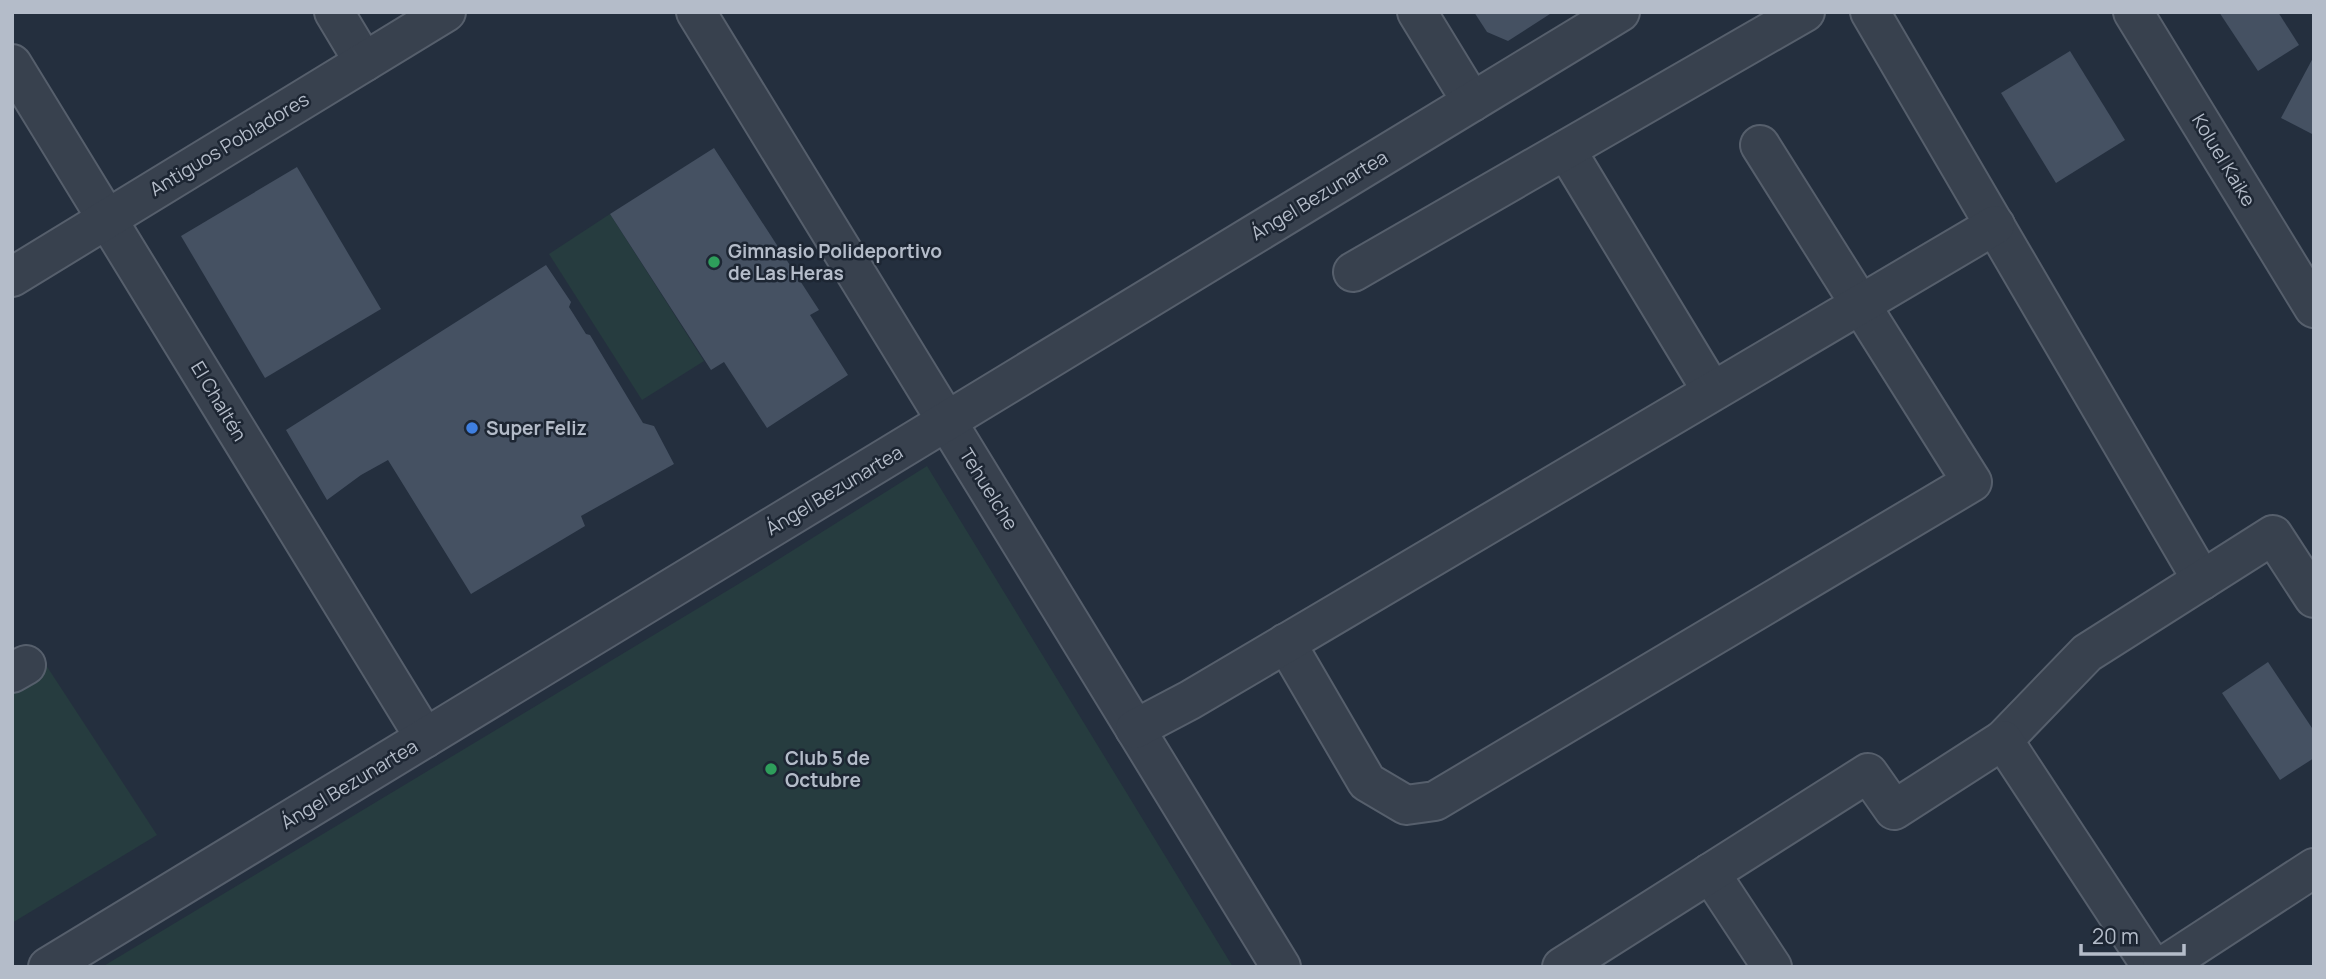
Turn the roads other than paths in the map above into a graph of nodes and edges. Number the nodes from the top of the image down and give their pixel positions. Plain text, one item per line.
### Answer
1 (334, 12) edge
2 (446, 12) edge
3 (696, 12) edge
4 (1417, 12) edge
5 (1620, 12) edge
6 (1805, 12) edge
7 (1870, 12) edge
8 (2133, 12) edge
9 (365, 62) junction
10 (12, 64) edge
11 (1472, 102) junction
12 (1760, 145) dead end
13 (1566, 150) junction
14 (107, 219) junction
15 (1995, 225) junction
16 (1353, 272) dead end
17 (12, 277) edge
18 (1859, 305) junction
19 (2314, 308) edge
20 (1712, 391) junction
21 (947, 421) junction
22 (2202, 580) junction
23 (2314, 598) edge
24 (1286, 643) junction
25 (1135, 729) junction
26 (425, 738) junction
27 (2003, 740) junction
28 (2314, 868) edge
29 (1710, 873) junction
30 (48, 967) edge
31 (1281, 967) edge
32 (1562, 967) edge
33 (1772, 967) edge
34 (2152, 967) edge
35 (2162, 967) edge

1 - 9 street
2 - 9 street, Antiguos Pobladores
3 - 21 street, Tehuelche
4 - 11 street
5 - 11 street, Ángel Bezunartea
6 - 13 street
7 - 15 street
8 - 19 street, Koluel Kaike
9 - 14 street, Antiguos Pobladores
10 - 14 street, El Chaltén
11 - 21 street, Ángel Bezunartea
12 - 18 street
13 - 16 street
13 - 20 street
14 - 17 street, Antiguos Pobladores
14 - 26 street, El Chaltén
15 - 18 street
15 - 22 street
18 - 20 street
18 - 24 street
20 - 24 street
21 - 25 street, Tehuelche
21 - 26 street, Ángel Bezunartea
22 - 23 street
22 - 27 street
24 - 25 street
25 - 31 street, Tehuelche
26 - 30 street, Ángel Bezunartea
27 - 29 street
27 - 34 street
28 - 35 street
29 - 32 street
29 - 33 street

